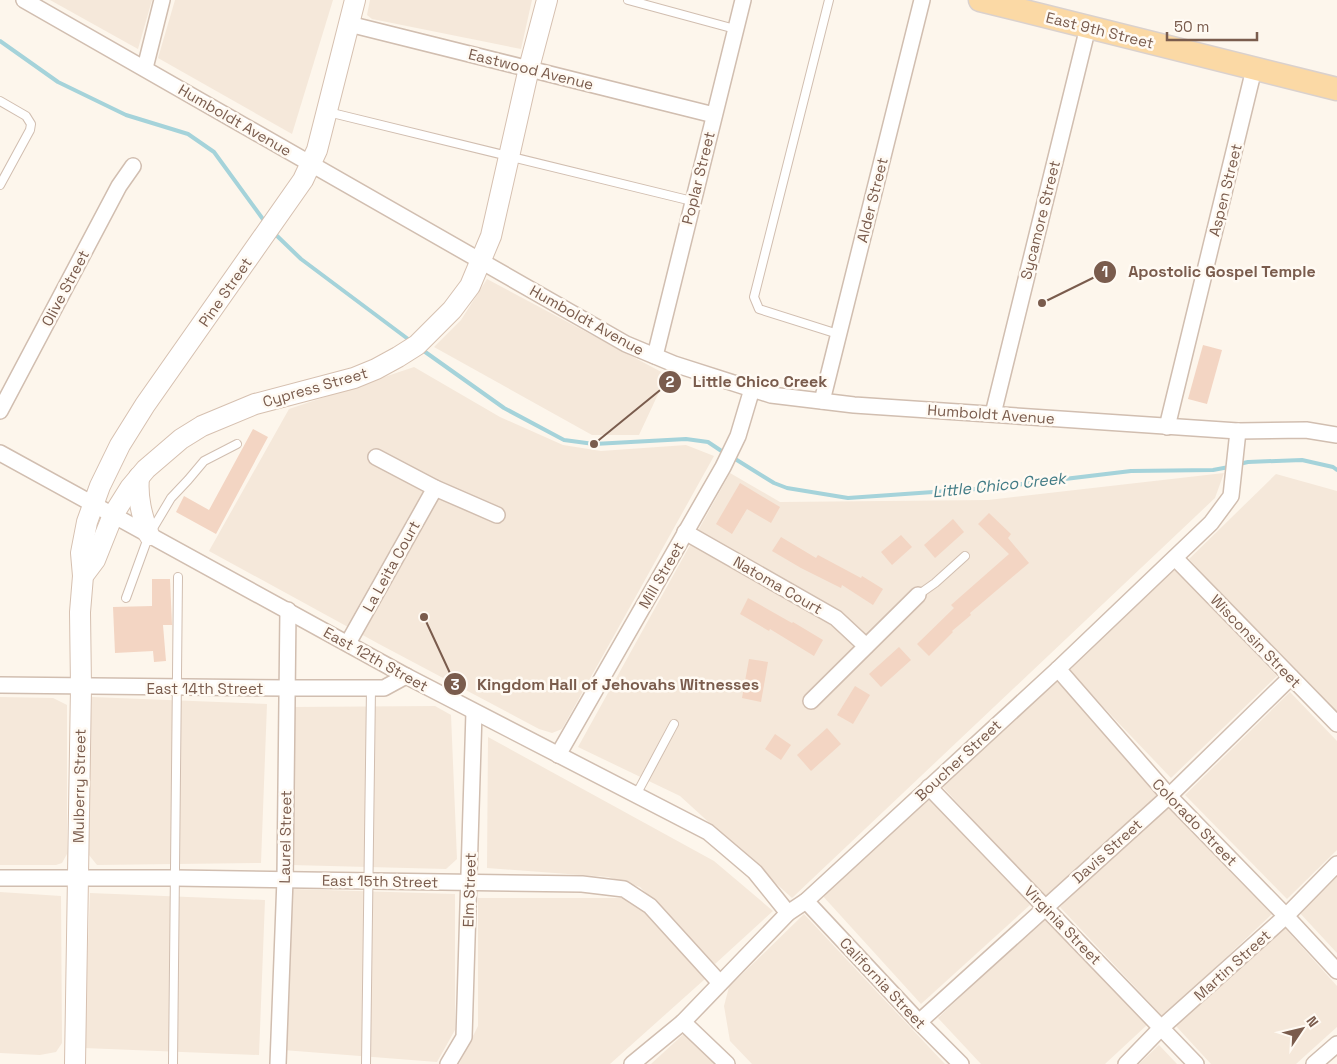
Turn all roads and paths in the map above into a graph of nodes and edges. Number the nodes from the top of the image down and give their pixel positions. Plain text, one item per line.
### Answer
1 (24, 0) edge
2 (162, 0) edge
3 (354, 0) edge
4 (547, 0) edge
5 (628, 0) edge
6 (742, 0) edge
7 (829, 0) edge
8 (922, 0) edge
9 (980, 0) edge
10 (349, 24) junction
11 (1088, 27) junction
12 (735, 29) junction
13 (145, 68) junction
14 (529, 68) junction
15 (1254, 70) junction
16 (1337, 90) edge
17 (0, 101) edge
18 (327, 112) junction
19 (714, 115) junction
20 (509, 157) junction
21 (312, 164) junction
22 (132, 166) dead end
23 (0, 185) edge
24 (692, 201) junction
25 (482, 260) junction
26 (838, 334) junction
27 (655, 356) junction
28 (752, 389) junction
29 (822, 401) junction
30 (0, 411) edge
31 (993, 414) junction
32 (1167, 426) junction
33 (1238, 431) junction
34 (1337, 435) edge
35 (237, 444) dead end
36 (0, 453) edge
37 (376, 457) dead end
38 (139, 478) junction
39 (435, 488) junction
40 (93, 504) junction
41 (113, 515) junction
42 (497, 515) dead end
43 (685, 532) junction
44 (149, 535) junction
45 (965, 556) dead end
46 (1175, 558) junction
47 (83, 576) junction
48 (178, 578) dead end
49 (918, 594) joint
50 (126, 598) dead end
51 (288, 610) junction
52 (348, 644) junction
53 (866, 646) junction
54 (1058, 669) junction
55 (406, 676) junction
56 (1290, 677) junction
57 (0, 686) edge
58 (81, 687) junction
59 (177, 688) junction
60 (287, 688) junction
61 (371, 688) junction
62 (811, 701) dead end
63 (474, 712) junction
64 (674, 724) dead end
65 (1337, 724) edge
66 (558, 755) junction
67 (929, 787) junction
68 (636, 795) junction
69 (1169, 796) junction
70 (1337, 864) edge
71 (77, 877) junction
72 (0, 878) edge
73 (175, 878) junction
74 (285, 879) junction
75 (368, 881) junction
76 (470, 883) junction
77 (806, 900) junction
78 (1045, 906) junction
79 (788, 913) junction
80 (1286, 916) junction
81 (1337, 971) edge
82 (720, 983) junction
83 (683, 1022) junction
84 (919, 1022) junction
85 (1161, 1028) junction
86 (1337, 1044) edge
87 (75, 1064) edge
88 (173, 1064) edge
89 (278, 1064) edge
90 (366, 1064) edge
91 (448, 1064) edge
92 (632, 1064) edge
93 (727, 1064) edge
94 (961, 1064) edge
95 (1126, 1064) edge
96 (1196, 1064) edge
97 (1314, 1064) edge

1 - 13 street, Humboldt Avenue
2 - 13 street
3 - 10 street, Pine Street
4 - 14 street, Cypress Street
5 - 12 lane
6 - 12 street, Poplar Street
7 - 26 lane
8 - 26 street, Alder Street
9 - 11 main road, East 9th Street
10 - 14 street, Eastwood Avenue
10 - 18 street, Pine Street
11 - 15 main road, East 9th Street
11 - 31 street, Sycamore Street
12 - 19 street, Poplar Street
13 - 21 street, Humboldt Avenue
14 - 19 street, Eastwood Avenue
14 - 20 street, Cypress Street
15 - 16 main road, East 9th Street
15 - 32 street, Aspen Street
17 - 23 lane
18 - 20 lane
18 - 21 street, Pine Street
19 - 24 street, Poplar Street
20 - 24 lane
20 - 25 street, Cypress Street
21 - 25 street, Humboldt Avenue
21 - 40 street, Pine Street
22 - 30 street, Olive Street
24 - 27 street, Poplar Street
25 - 27 street, Humboldt Avenue
25 - 38 street, Cypress Street
26 - 29 street, Alder Street
27 - 28 street, Humboldt Avenue
28 - 29 street, Humboldt Avenue
28 - 43 street, Mill Street
29 - 31 street, Humboldt Avenue
31 - 32 street, Humboldt Avenue
32 - 33 street, Humboldt Avenue
33 - 34 street, Humboldt Avenue
33 - 46 street, Boucher Street
35 - 44 lane
36 - 40 street, East 12th Street
37 - 39 street
38 - 41 street, Cypress Street
38 - 44 street
39 - 42 street
39 - 52 street, La Leita Court
40 - 41 street, East 12th Street
40 - 47 street, Pine Street
41 - 44 street, East 12th Street
41 - 47 street, Mulberry Street
43 - 53 street, Natoma Court
43 - 66 street, Mill Street
44 - 50 lane
44 - 51 street, East 12th Street
45 - 49 lane
46 - 54 street, Boucher Street
46 - 56 street, Wisconsin Street
47 - 58 street, Mulberry Street
48 - 59 lane
49 - 53 street
51 - 52 street, East 12th Street
51 - 60 street, Laurel Street
52 - 55 street, East 12th Street
53 - 62 street
54 - 67 street, Boucher Street
54 - 69 street, Colorado Street
55 - 61 street, East 14th Street
55 - 63 street, East 12th Street
56 - 65 street, Wisconsin Street
56 - 69 street, Davis Street
57 - 58 street, East 14th Street
58 - 59 street, East 14th Street
58 - 71 street, Mulberry Street
59 - 60 street, East 14th Street
59 - 73 lane
60 - 61 street, East 14th Street
60 - 74 street, Laurel Street
61 - 75 lane
63 - 66 street, East 12th Street
63 - 76 street, Elm Street
64 - 68 lane
66 - 68 street, East 12th Street
67 - 77 street, Boucher Street
67 - 78 street, Virginia Street
68 - 79 street, East 12th Street
69 - 78 street, Davis Street
69 - 80 street, Colorado Street
70 - 80 street, Martin Street
71 - 72 street, East 15th Street
71 - 73 street, East 15th Street
71 - 87 street, Mulberry Street
73 - 74 street, East 15th Street
73 - 88 lane
74 - 75 street, East 15th Street
74 - 89 street, Laurel Street
75 - 76 street, East 15th Street
75 - 90 lane
76 - 82 street, East 15th Street
76 - 91 street, Elm Street
77 - 79 street, Boucher Street
77 - 84 street, California Street
78 - 84 street, Davis Street
78 - 85 street, Virginia Street
79 - 82 street, Boucher Street
80 - 81 street, Colorado Street
80 - 85 street, Martin Street
82 - 83 street, Boucher Street
83 - 92 street, Boucher Street
83 - 93 street
84 - 94 street, California Street
85 - 95 street, Martin Street
85 - 96 street, Virginia Street
86 - 97 street

